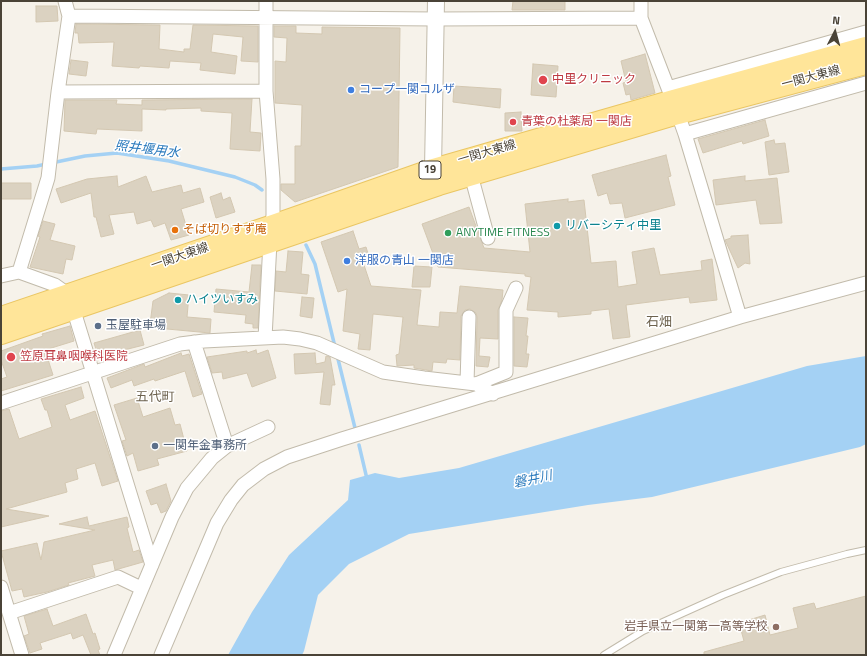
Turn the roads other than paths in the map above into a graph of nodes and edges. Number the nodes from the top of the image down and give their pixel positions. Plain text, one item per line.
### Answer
1 (65, 1) edge
2 (266, 1) edge
3 (436, 1) edge
4 (641, 1) edge
5 (69, 16) junction
6 (266, 17) junction
7 (641, 18) junction
8 (436, 19) junction
9 (866, 32) edge
10 (866, 47) edge
11 (866, 64) edge
12 (866, 83) edge
13 (266, 91) junction
14 (58, 92) junction
15 (673, 101) junction
16 (685, 134) junction
17 (471, 175) junction
18 (436, 177) junction
19 (272, 233) junction
20 (488, 238) dead end
21 (19, 272) junction
22 (1, 276) edge
23 (866, 283) edge
24 (516, 288) dead end
25 (72, 301) junction
26 (1, 317) edge
27 (740, 317) junction
28 (468, 318) dead end
29 (1, 334) edge
30 (266, 338) junction
31 (194, 342) junction
32 (94, 372) junction
33 (471, 383) junction
34 (493, 394) junction
35 (1, 403) edge
36 (268, 426) dead end
37 (227, 446) junction
38 (866, 550) edge
39 (152, 564) junction
40 (1, 586) edge
41 (142, 588) junction
42 (8, 613) junction
43 (22, 655) edge
44 (114, 655) edge
45 (161, 655) edge
46 (604, 655) edge

1 - 5 street
2 - 6 street
3 - 8 street
4 - 7 street
5 - 6 street
5 - 14 street
6 - 8 street
6 - 13 street
7 - 8 street
7 - 15 street
8 - 18 street
9 - 15 street
10 - 15 main road, 一関大東線 / 19
11 - 15 main road, 一関大東線 / 19
12 - 16 street
13 - 14 street
13 - 19 street
14 - 21 street
15 - 16 street
15 - 17 main road, 一関大東線 / 19
15 - 18 main road, 一関大東線 / 19
16 - 27 street
17 - 18 main road, 一関大東線 / 19
17 - 20 street
18 - 19 main road, 一関大東線 / 19
19 - 25 main road, 一関大東線 / 19
19 - 30 street
21 - 22 street
21 - 25 street
23 - 27 street
24 - 33 street
25 - 26 main road, 一関大東線 / 19
25 - 29 main road, 一関大東線 / 19
25 - 32 street
27 - 34 street
28 - 33 street
30 - 31 street
30 - 33 street
31 - 32 street
31 - 37 street
32 - 35 street
32 - 39 street
33 - 34 street
34 - 45 street
36 - 37 street
37 - 39 street
38 - 46 lane
39 - 41 street
40 - 42 street
41 - 42 street
41 - 44 street
42 - 43 street

